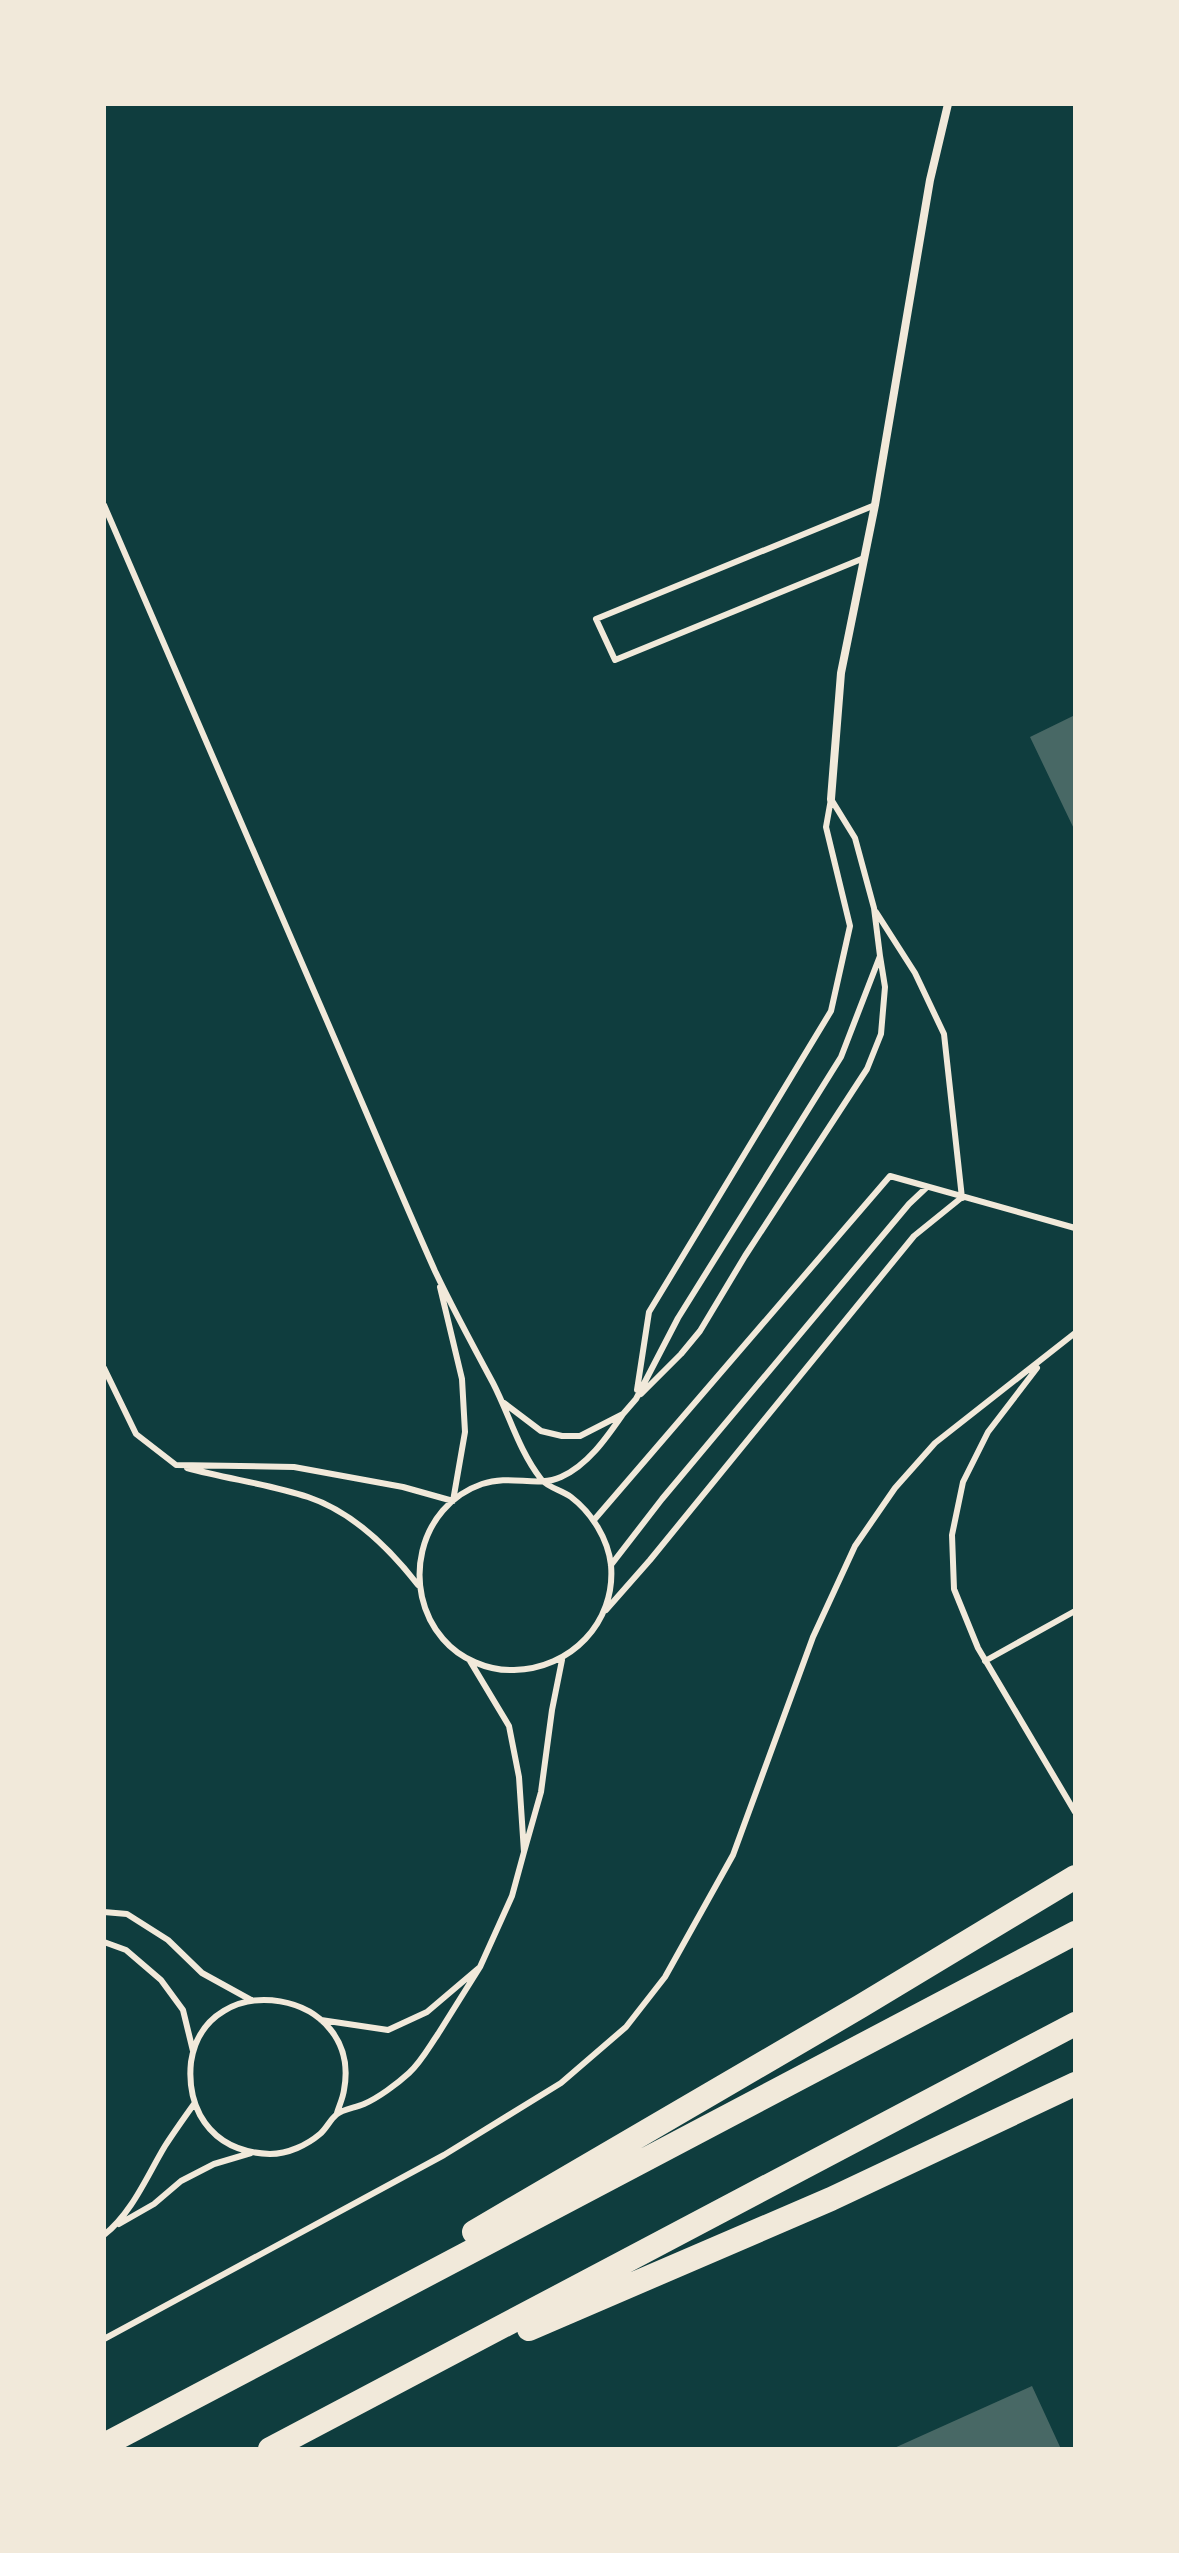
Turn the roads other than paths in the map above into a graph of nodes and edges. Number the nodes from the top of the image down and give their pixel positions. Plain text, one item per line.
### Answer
1 (948, 104) edge
2 (104, 505) edge
3 (875, 505) junction
4 (864, 558) junction
5 (831, 799) junction
6 (874, 908) junction
7 (880, 956) junction
8 (927, 1187) junction
9 (962, 1198) junction
10 (1075, 1228) edge
11 (437, 1275) junction
12 (1075, 1333) edge
13 (1045, 1359) junction
14 (104, 1368) edge
15 (636, 1399) junction
16 (502, 1402) junction
17 (623, 1414) junction
18 (176, 1465) junction
19 (543, 1483) junction
20 (453, 1501) junction
21 (594, 1520) junction
22 (611, 1565) junction
23 (418, 1585) junction
24 (1075, 1611) edge
25 (604, 1612) junction
26 (562, 1660) junction
27 (470, 1661) junction
28 (985, 1661) junction
29 (1075, 1812) edge
30 (524, 1852) junction
31 (1075, 1877) edge
32 (104, 1912) edge
33 (1075, 1933) edge
34 (104, 1942) edge
35 (480, 1967) junction
36 (251, 2000) junction
37 (321, 2020) junction
38 (1075, 2024) edge
39 (193, 2051) junction
40 (1075, 2084) edge
41 (194, 2104) junction
42 (337, 2113) junction
43 (251, 2153) junction
44 (115, 2227) junction
45 (104, 2235) edge
46 (104, 2339) edge
47 (362, 2401) junction
48 (165, 2413) junction
49 (104, 2445) edge
50 (270, 2449) edge

1 - 3 street
2 - 11 lane
3 - 4 street
3 - 4 lane
4 - 5 street
5 - 6 lane
5 - 15 lane
6 - 7 lane
6 - 9 lane
7 - 15 lane
7 - 15 lane
8 - 9 lane
8 - 21 lane
8 - 22 lane
9 - 10 lane
9 - 25 lane
11 - 16 lane
11 - 20 lane
12 - 13 lane
13 - 28 lane
13 - 46 lane
14 - 18 lane
15 - 17 lane
16 - 17 lane
16 - 19 lane
17 - 19 lane
18 - 20 lane
18 - 23 lane
19 - 20 lane
19 - 21 lane
20 - 23 lane
21 - 22 lane
22 - 25 lane
23 - 27 lane
24 - 28 lane
25 - 26 lane
26 - 27 lane
26 - 30 lane
27 - 30 lane
28 - 29 lane
30 - 35 lane
31 - 48 highway
32 - 36 lane
33 - 48 highway
34 - 39 lane
35 - 37 lane
35 - 42 lane
36 - 37 lane
36 - 39 lane
37 - 42 lane
38 - 47 highway
39 - 41 lane
40 - 47 highway
41 - 43 lane
41 - 44 lane
42 - 43 lane
43 - 44 lane
44 - 45 lane
47 - 50 highway
48 - 49 highway

